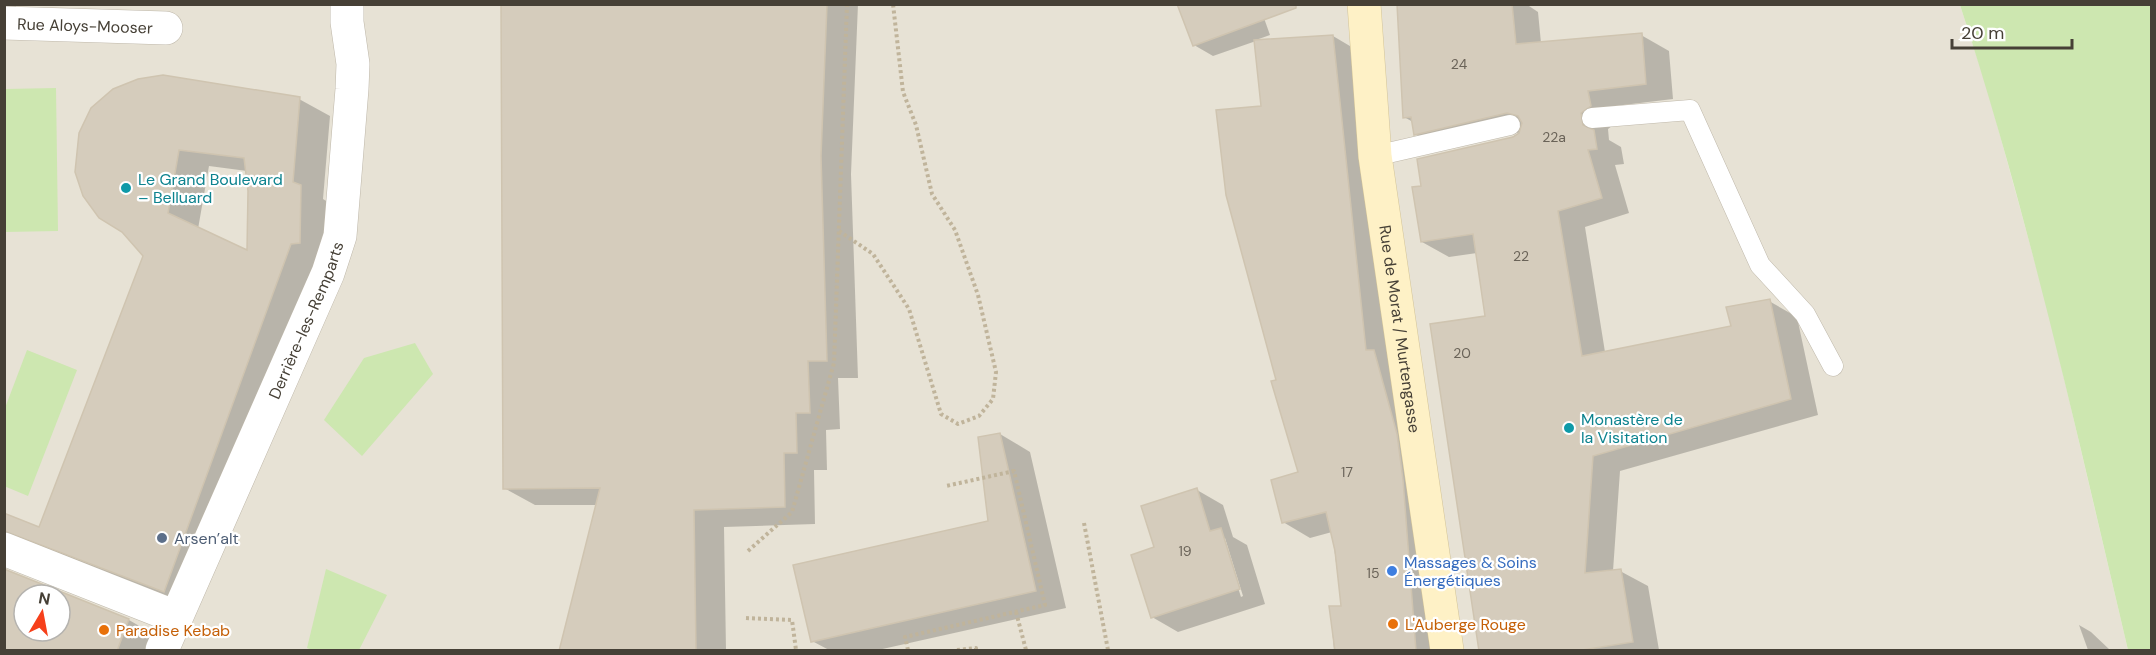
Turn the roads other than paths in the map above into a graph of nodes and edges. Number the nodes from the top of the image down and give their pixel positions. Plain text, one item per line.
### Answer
1 (347, 4) edge
2 (1364, 4) edge
3 (4, 23) edge
4 (166, 28) dead end
5 (1592, 118) dead end
6 (1510, 125) dead end
7 (1375, 156) junction
8 (1833, 366) dead end
9 (4, 549) edge
10 (176, 617) junction
11 (162, 651) edge
12 (1447, 651) edge

1 - 10 street, Derrière-les-Remparts
2 - 7 main road, Rue de Morat / Murtengasse
3 - 4 street, Rue Aloys-Mooser
5 - 8 lane
6 - 7 lane
7 - 12 main road, Rue de Morat / Murtengasse
9 - 10 street
10 - 11 street, Derrière-les-Remparts

